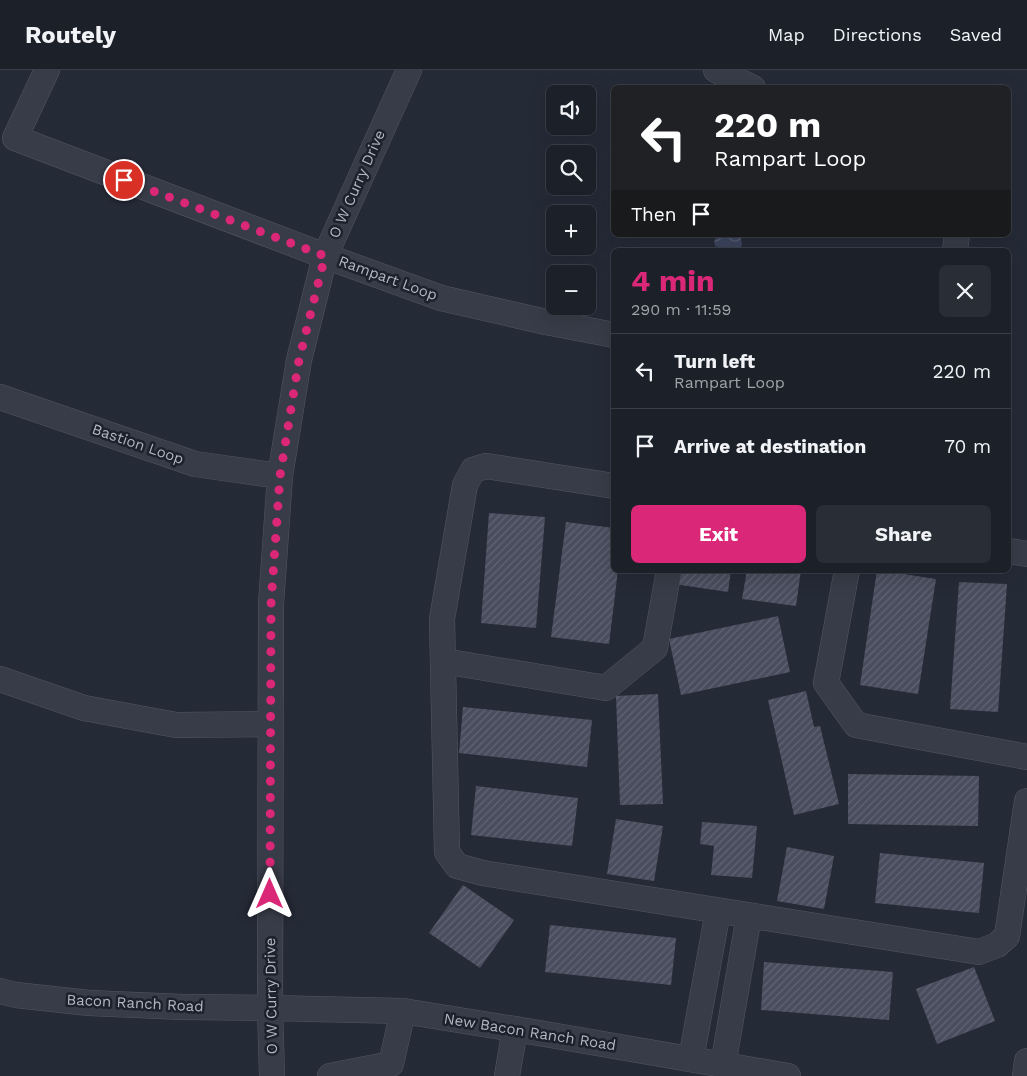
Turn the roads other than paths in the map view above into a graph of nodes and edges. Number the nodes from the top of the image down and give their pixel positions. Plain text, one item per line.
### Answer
1 (47, 70) edge
2 (409, 70) edge
3 (716, 70) edge
4 (747, 85) edge
5 (325, 256) junction
6 (611, 334) edge
7 (0, 397) edge
8 (280, 476) junction
9 (611, 486) edge
10 (1011, 551) edge
11 (1027, 554) edge
12 (668, 573) edge
13 (846, 573) edge
14 (443, 661) junction
15 (0, 679) edge
16 (270, 724) junction
17 (1027, 757) edge
18 (1027, 800) edge
19 (718, 911) junction
20 (749, 916) junction
21 (0, 991) edge
22 (270, 1008) junction
23 (403, 1011) junction
24 (515, 1029) junction
25 (691, 1059) junction
26 (1027, 1061) edge
27 (723, 1065) junction
28 (272, 1076) edge
29 (330, 1076) edge
30 (507, 1076) edge
31 (788, 1076) edge
32 (1025, 1076) edge

1 - 5 street, Rampart Loop
2 - 5 street, O W Curry Drive
3 - 4 street
5 - 6 street, Rampart Loop
5 - 8 street, O W Curry Drive
7 - 8 street, Bastion Loop
8 - 16 street, O W Curry Drive
9 - 14 street
10 - 11 street
12 - 14 street
13 - 17 street
14 - 19 street
15 - 16 street
16 - 22 street, O W Curry Drive
18 - 20 street
19 - 20 street
19 - 25 street
20 - 27 street
21 - 22 street, Bacon Ranch Road
22 - 23 street, New Bacon Ranch Road
22 - 28 street, O W Curry Drive
23 - 24 street, New Bacon Ranch Road
23 - 29 street
24 - 25 street, New Bacon Ranch Road
24 - 30 street
25 - 27 street, New Bacon Ranch Road
26 - 32 street
27 - 31 street, New Bacon Ranch Road

